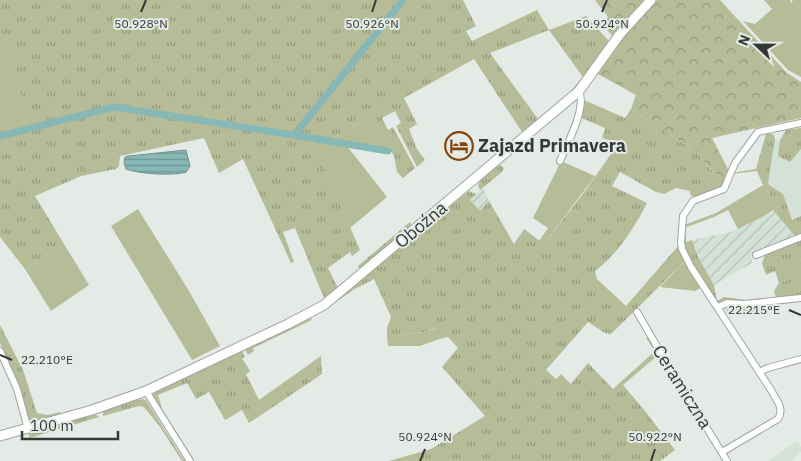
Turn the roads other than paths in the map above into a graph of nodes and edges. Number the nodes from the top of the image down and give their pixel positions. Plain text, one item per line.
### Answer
1 (651, 0) edge
2 (579, 91) junction
3 (801, 123) edge
4 (560, 161) dead end
5 (801, 237) edge
6 (756, 255) dead end
7 (801, 298) edge
8 (718, 307) junction
9 (637, 312) dead end
10 (0, 351) edge
11 (801, 359) edge
12 (759, 372) junction
13 (146, 391) junction
14 (28, 429) junction
15 (0, 436) edge
16 (722, 452) junction
17 (190, 461) edge
18 (728, 461) edge

1 - 2 street, Oboźna
2 - 4 street
2 - 13 street, Oboźna
3 - 8 street
5 - 6 street
7 - 8 street
8 - 12 street
9 - 16 street, Ceramiczna
10 - 14 street
11 - 12 street
12 - 16 street
13 - 14 street, Oboźna
13 - 17 street
14 - 15 street, Oboźna
16 - 18 street, Ceramiczna

